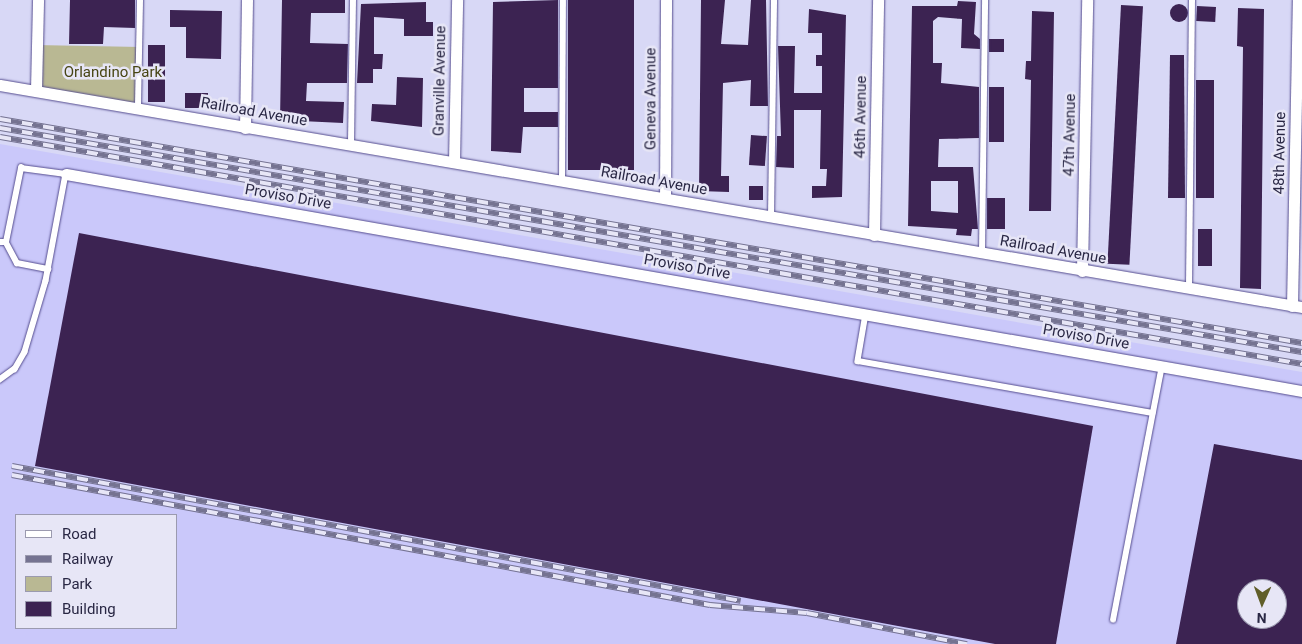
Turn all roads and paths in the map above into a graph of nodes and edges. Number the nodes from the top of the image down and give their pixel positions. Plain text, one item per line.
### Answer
1 (38, 0) edge
2 (140, 0) edge
3 (247, 0) edge
4 (353, 0) edge
5 (456, 0) edge
6 (563, 0) edge
7 (666, 0) edge
8 (774, 0) edge
9 (878, 0) edge
10 (985, 0) edge
11 (1087, 0) edge
12 (1192, 0) edge
13 (1298, 0) edge
14 (0, 85) edge
15 (36, 90) junction
16 (138, 106) junction
17 (245, 128) junction
18 (351, 143) junction
19 (454, 162) junction
20 (66, 174) junction
21 (562, 181) junction
22 (665, 198) junction
23 (771, 217) junction
24 (874, 235) junction
25 (3, 242) edge
26 (982, 253) junction
27 (48, 269) junction
28 (1082, 271) junction
29 (1189, 286) junction
30 (1297, 307) edge
31 (866, 314) junction
32 (1162, 366) junction
33 (0, 380) edge
34 (1302, 391) edge
35 (1152, 413) junction
36 (1113, 620) dead end

1 - 15 street
2 - 16 lane
3 - 17 street
4 - 18 lane
5 - 19 street, Granville Avenue
6 - 21 lane
7 - 22 street, Geneva Avenue
8 - 23 lane
9 - 24 street, 46th Avenue
10 - 26 lane
11 - 28 street, 47th Avenue
12 - 29 lane
13 - 30 street, 48th Avenue
14 - 15 street, Railroad Avenue
15 - 16 street, Railroad Avenue
16 - 17 street, Railroad Avenue
17 - 18 street, Railroad Avenue
18 - 19 street, Railroad Avenue
19 - 21 street, Railroad Avenue
20 - 25 lane
20 - 27 lane
20 - 31 street, Proviso Drive
21 - 22 street, Railroad Avenue
22 - 23 street, Railroad Avenue
23 - 24 street, Railroad Avenue
24 - 26 street, Railroad Avenue
25 - 27 lane
26 - 28 street, Railroad Avenue
27 - 33 lane
28 - 29 street, Railroad Avenue
29 - 30 street, Railroad Avenue
31 - 32 street, Proviso Drive
31 - 35 lane
32 - 34 street, Proviso Drive
32 - 35 lane
35 - 36 lane

